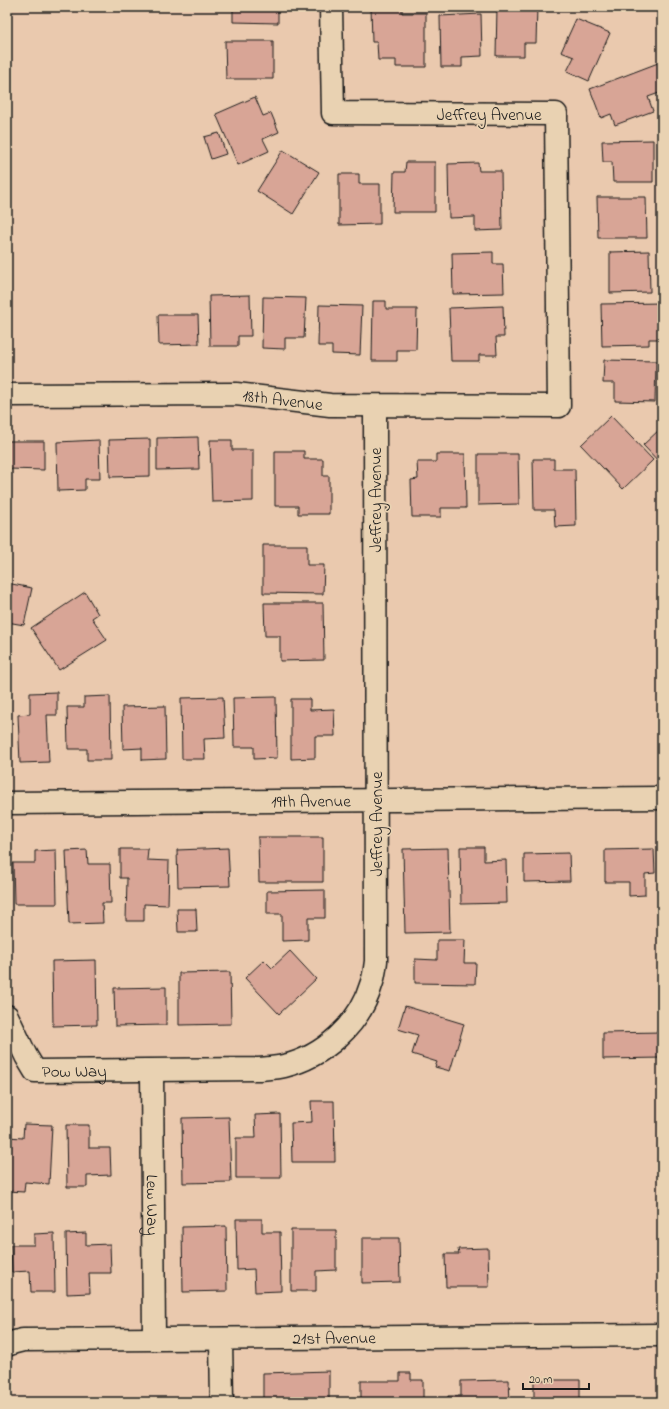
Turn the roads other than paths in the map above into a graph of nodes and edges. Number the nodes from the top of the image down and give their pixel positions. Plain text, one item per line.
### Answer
1 (331, 7) edge
2 (7, 395) edge
3 (375, 406) junction
4 (559, 406) joint
5 (662, 798) edge
6 (376, 800) junction
7 (7, 803) edge
8 (7, 1016) edge
9 (152, 1071) junction
10 (662, 1335) edge
11 (154, 1339) junction
12 (221, 1339) junction
13 (7, 1345) edge
14 (222, 1402) edge

1 - 4 street, Jeffrey Avenue
2 - 3 street, 18th Avenue
3 - 4 street, 18th Avenue
3 - 6 street, Jeffrey Avenue
5 - 6 street, 19th Avenue
6 - 7 street, 19th Avenue
6 - 9 street, Jeffrey Avenue
8 - 9 street, Pow Way
9 - 11 street, Lew Way
10 - 12 street, 21st Avenue
11 - 12 street, 21st Avenue
11 - 13 street, 21st Avenue
12 - 14 street

